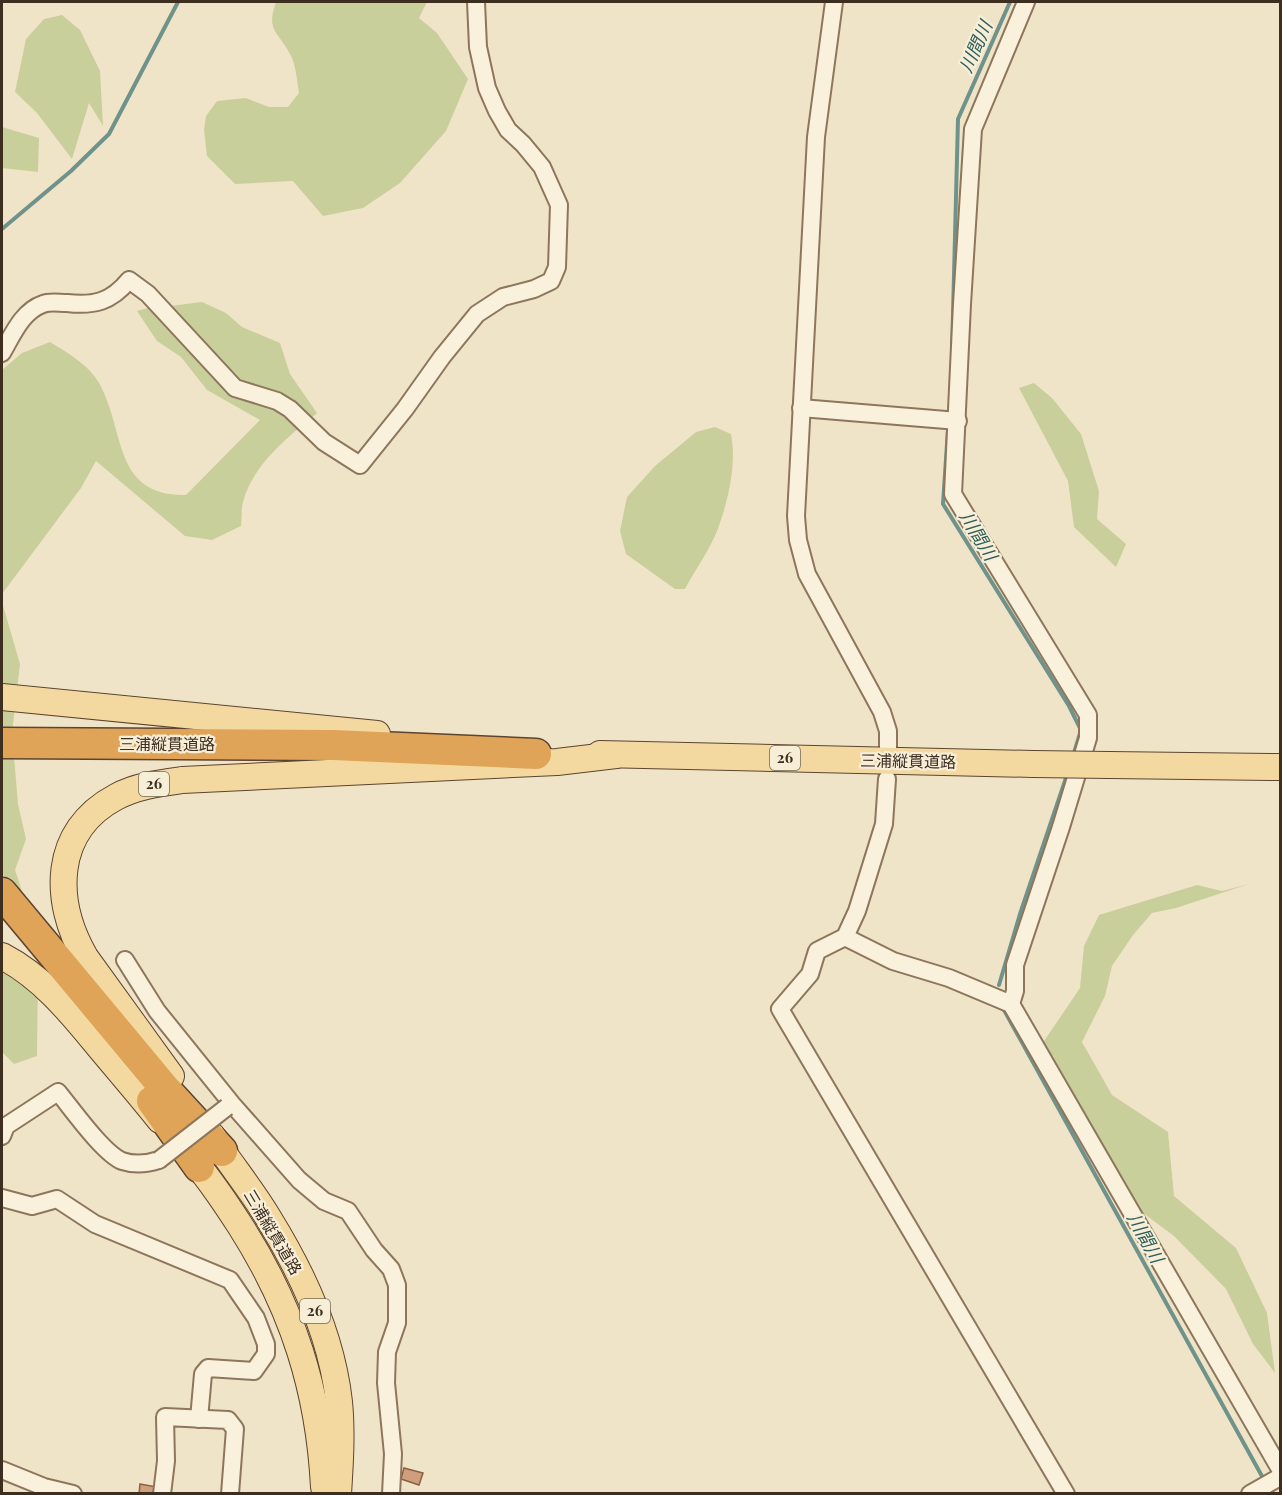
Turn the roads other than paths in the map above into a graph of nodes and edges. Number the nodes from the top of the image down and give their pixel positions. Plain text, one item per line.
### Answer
1 (476, 2) edge
2 (834, 2) edge
3 (1026, 2) edge
4 (2, 353) edge
5 (801, 408) junction
6 (950, 420) junction
7 (2, 697) edge
8 (2, 743) edge
9 (888, 748) dead end
10 (333, 750) junction
11 (2, 751) edge
12 (537, 754) joint
13 (604, 754) junction
14 (1281, 767) edge
15 (887, 779) dead end
16 (2, 893) edge
17 (2, 916) edge
18 (845, 937) junction
19 (2, 956) edge
20 (125, 960) dead end
21 (1011, 1004) junction
22 (230, 1106) junction
23 (2, 1136) edge
24 (211, 1159) junction
25 (2, 1198) edge
26 (199, 1419) junction
27 (1281, 1469) edge
28 (2, 1470) edge
29 (1281, 1478) edge
30 (73, 1494) edge
31 (162, 1494) edge
32 (230, 1494) edge
33 (324, 1494) edge
34 (338, 1494) edge
35 (391, 1494) edge
36 (1066, 1494) edge
37 (1250, 1494) edge

1 - 4 street
2 - 5 street
3 - 6 street
5 - 6 street
5 - 9 street
6 - 21 street
7 - 13 main road
8 - 10 highway, 三浦縦貫道路 / 26
10 - 11 highway, 三浦縦貫道路 / 26
10 - 12 highway, 26
12 - 13 main road, 三浦縦貫道路 / 26
13 - 14 main road, 三浦縦貫道路 / 26, bridge
13 - 24 main road, 26
15 - 18 street
16 - 24 highway, 26
17 - 24 highway, 26
18 - 21 street
18 - 36 street
19 - 24 main road
20 - 22 street
21 - 27 street
22 - 23 street, bridge
22 - 35 street
24 - 33 main road, 三浦縦貫道路 / 26
24 - 34 main road, 三浦縦貫道路 / 26
25 - 26 street
26 - 31 street
26 - 32 street
28 - 30 street
29 - 37 street

